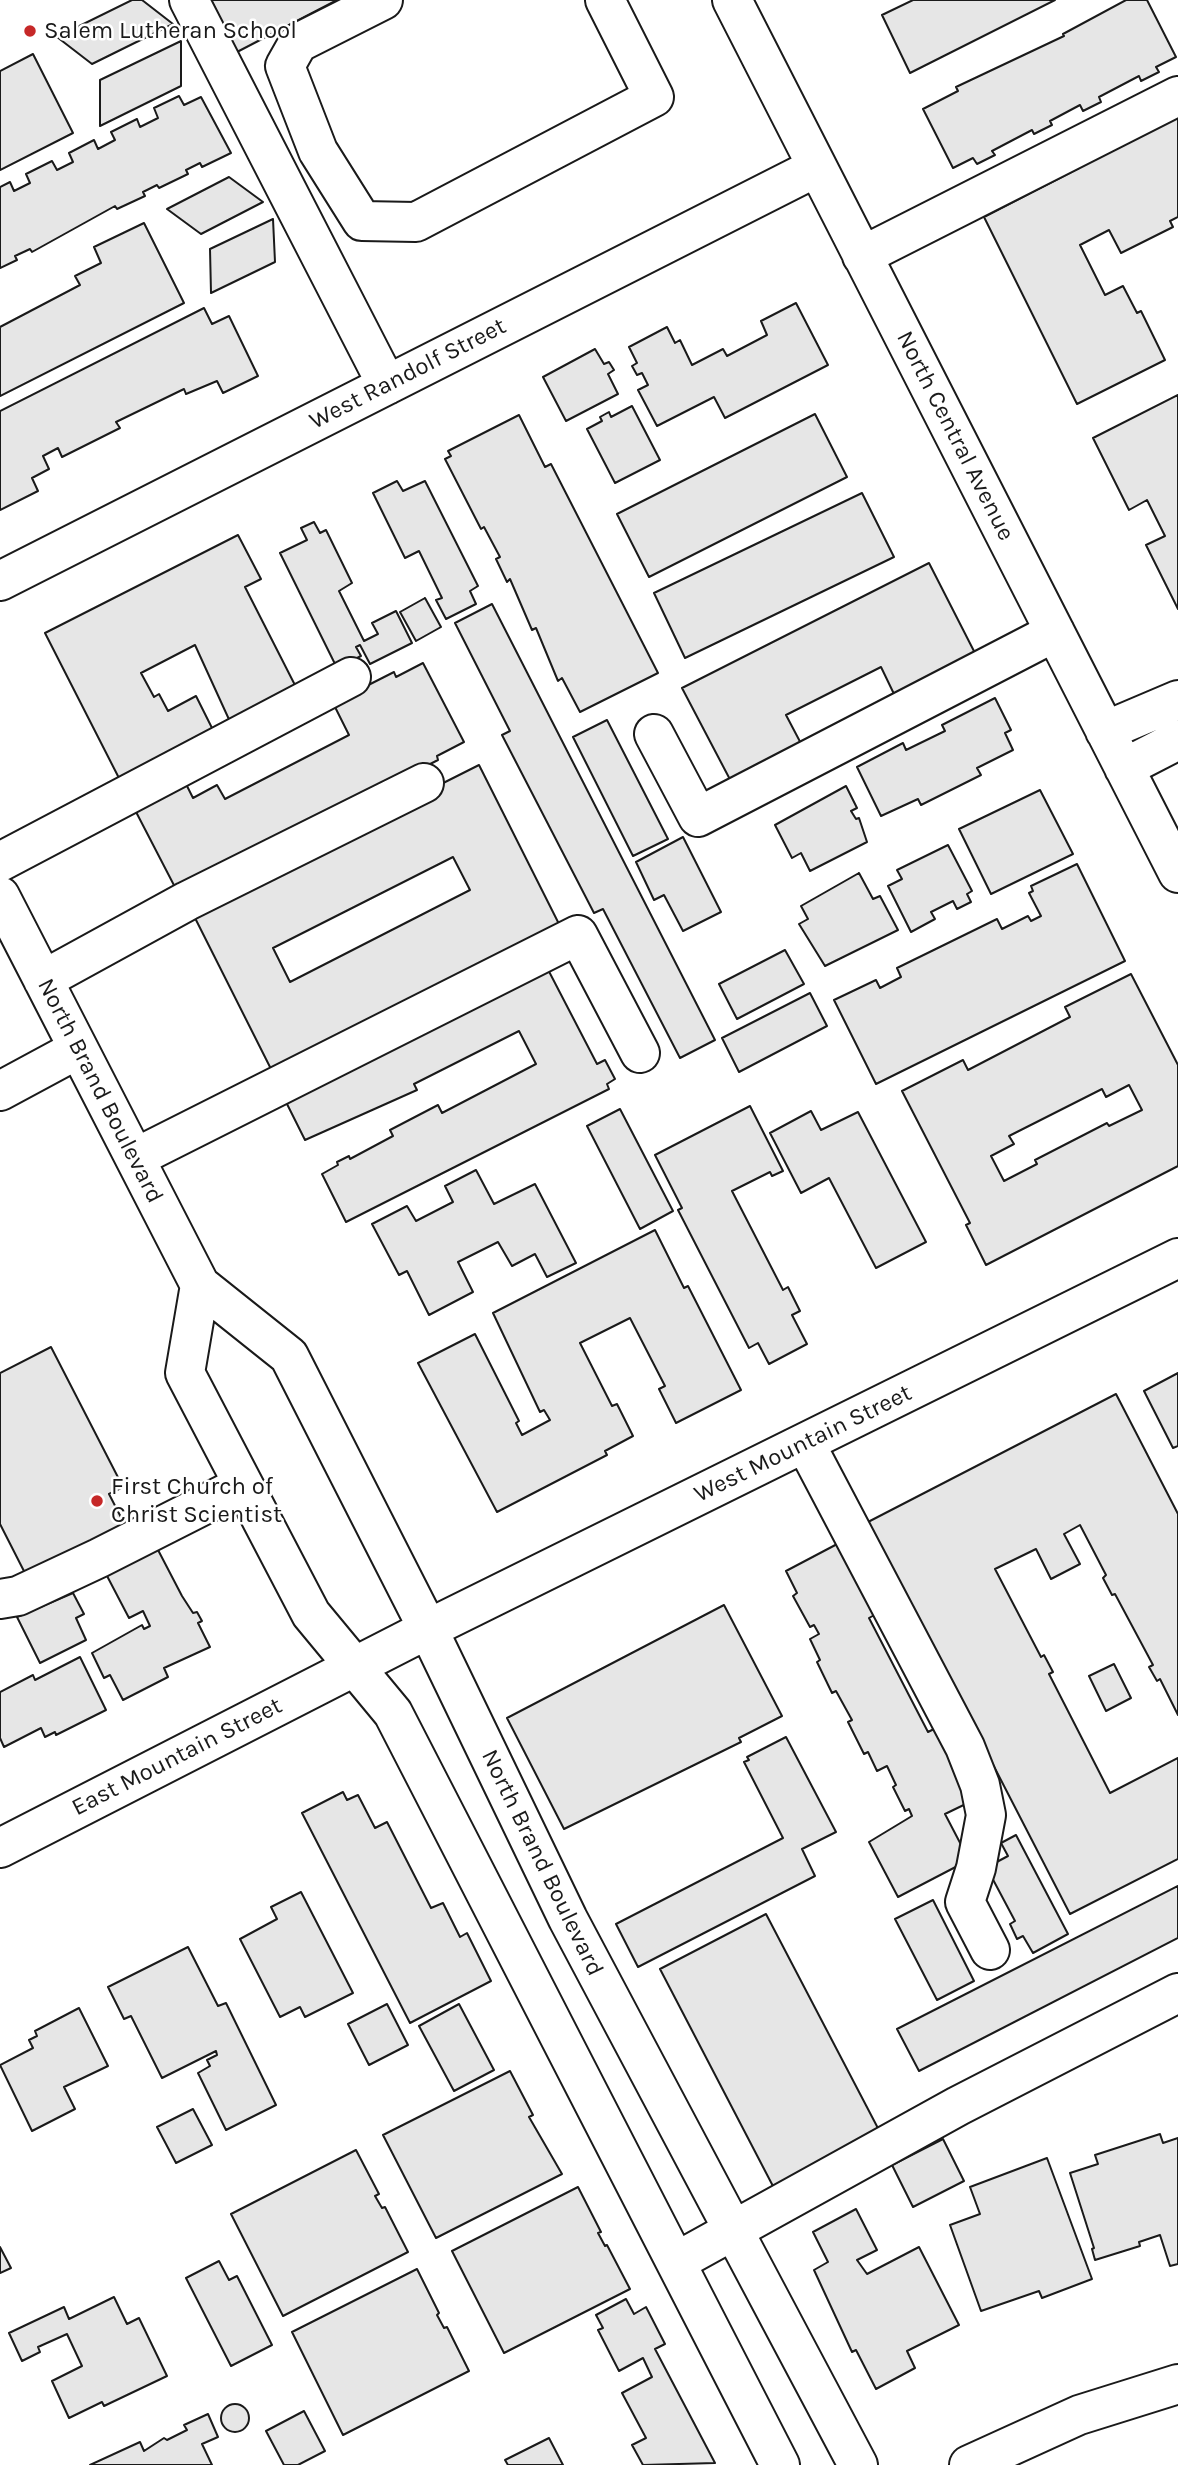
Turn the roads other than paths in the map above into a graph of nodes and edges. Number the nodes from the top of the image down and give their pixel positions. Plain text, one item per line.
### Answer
1 (189, 0) edge
2 (383, 0) edge
3 (605, 0) edge
4 (732, 0) edge
5 (1178, 96) edge
6 (817, 167) junction
7 (862, 256) junction
8 (387, 385) junction
9 (0, 581) edge
10 (1055, 632) junction
11 (351, 677) dead end
12 (1178, 700) edge
13 (1105, 731) junction
14 (654, 734) dead end
15 (1178, 740) edge
16 (1124, 768) junction
17 (424, 783) dead end
18 (0, 862) edge
19 (1178, 873) edge
20 (0, 897) edge
21 (43, 980) junction
22 (78, 1049) junction
23 (640, 1053) dead end
24 (0, 1091) edge
25 (135, 1158) junction
26 (1178, 1258) edge
27 (200, 1285) junction
28 (805, 1443) junction
29 (243, 1485) junction
30 (0, 1599) edge
31 (428, 1629) junction
32 (354, 1667) junction
33 (0, 1848) edge
34 (990, 1950) dead end
35 (1178, 1993) edge
36 (732, 2231) junction
37 (676, 2263) junction
38 (1178, 2384) edge
39 (780, 2465) edge
40 (858, 2465) edge
41 (969, 2465) edge

1 - 8 street
2 - 3 street
4 - 6 street, North Central Avenue
5 - 7 street
6 - 7 street, North Central Avenue
6 - 8 street, West Randolf Street
7 - 10 street, North Central Avenue
8 - 9 street, West Randolf Street
10 - 13 street, North Central Avenue
10 - 14 street
11 - 18 street
12 - 13 street
13 - 16 street, North Central Avenue
15 - 16 street
16 - 19 street, North Central Avenue
17 - 21 street
20 - 21 street, North Brand Boulevard
21 - 22 street, North Brand Boulevard
22 - 24 street
22 - 25 street, North Brand Boulevard
23 - 25 street
25 - 27 street, North Brand Boulevard
26 - 28 street, West Mountain Street
27 - 29 street
27 - 31 street, North Brand Boulevard
28 - 31 street, West Mountain Street
28 - 34 street
29 - 30 street
29 - 32 street
31 - 32 street, West Mountain Street
31 - 36 street, North Brand Boulevard
32 - 33 street, East Mountain Street
32 - 37 street
35 - 36 street
36 - 37 street
36 - 40 street, North Brand Boulevard
37 - 39 street
38 - 41 street

